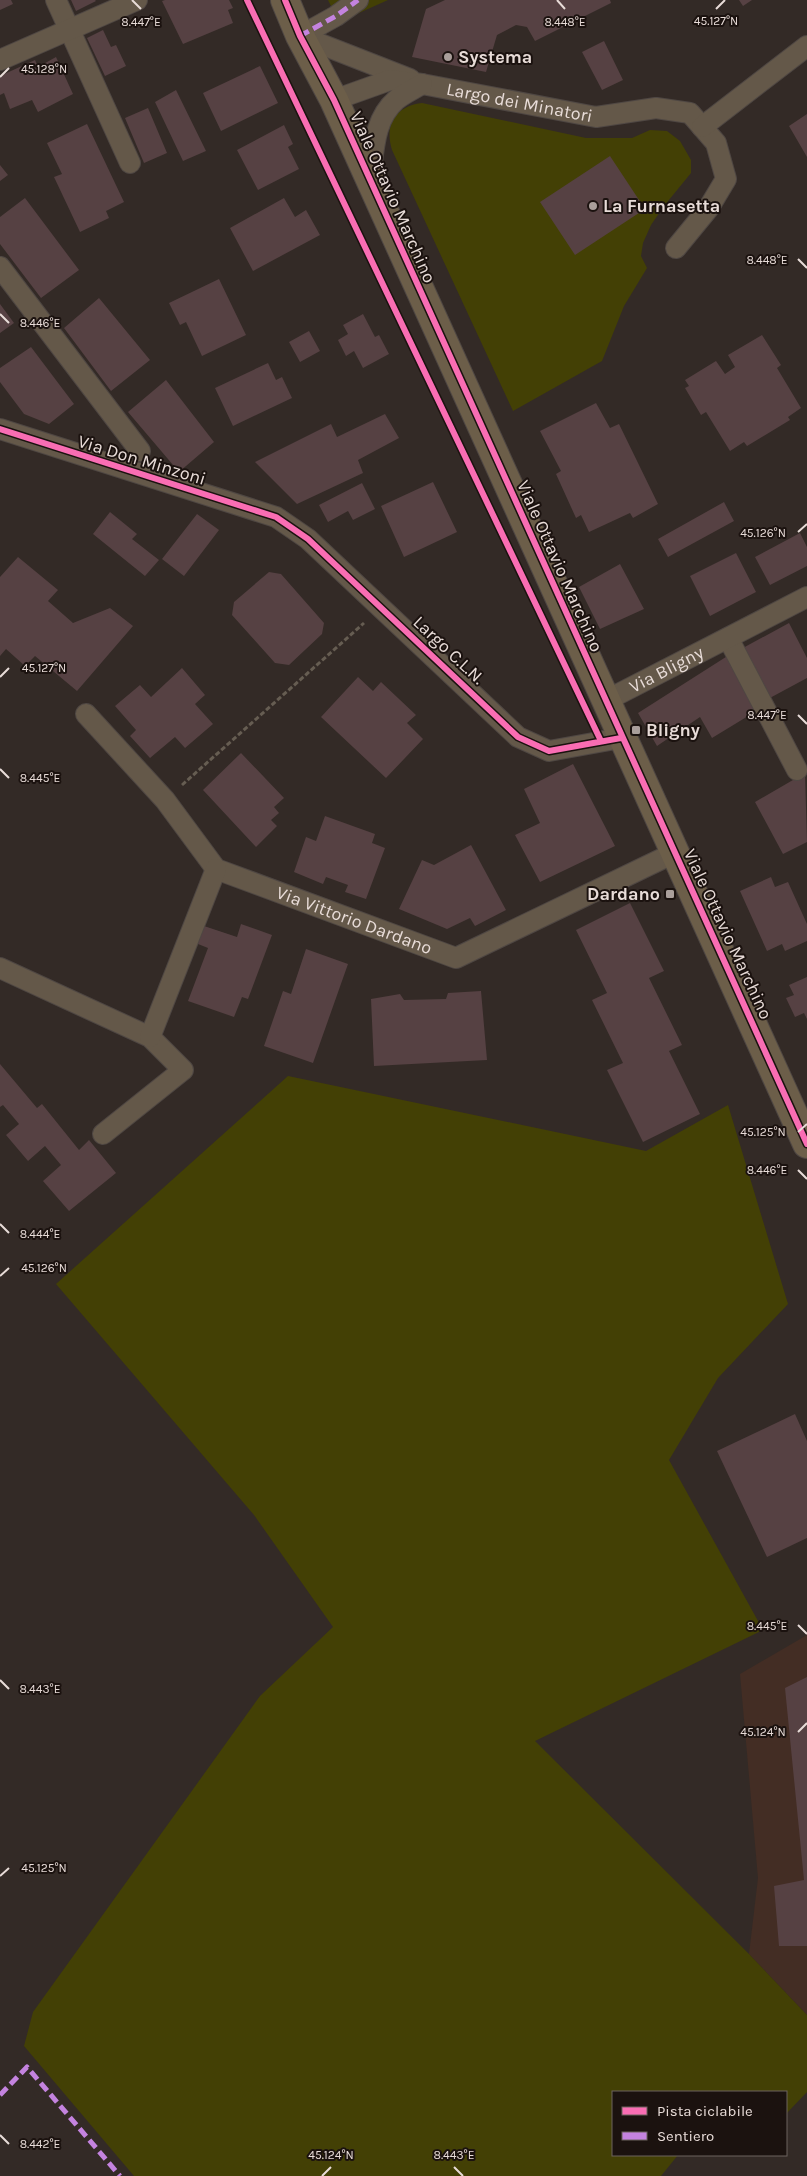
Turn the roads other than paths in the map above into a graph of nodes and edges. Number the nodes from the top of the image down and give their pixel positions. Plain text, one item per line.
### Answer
1 (56, 0) edge
2 (137, 0) edge
3 (285, 0) edge
4 (358, 0) edge
5 (70, 30) junction
6 (300, 36) junction
7 (807, 46) edge
8 (0, 60) edge
9 (422, 84) junction
10 (334, 100) junction
11 (702, 127) junction
12 (130, 163) dead end
13 (370, 182) junction
14 (676, 248) dead end
15 (0, 266) edge
16 (0, 429) edge
17 (140, 451) dead end
18 (276, 517) joint
19 (807, 597) edge
20 (728, 638) junction
21 (605, 701) junction
22 (86, 714) dead end
23 (621, 738) junction
24 (797, 770) dead end
25 (674, 853) junction
26 (216, 869) junction
27 (0, 968) edge
28 (150, 1037) junction
29 (102, 1134) dead end
30 (807, 1144) edge

1 - 5 street
2 - 5 street
3 - 6 street, Viale Ottavio Marchino
4 - 6 street
5 - 8 street
5 - 12 street
6 - 9 street
6 - 10 street, Viale Ottavio Marchino
7 - 11 street
9 - 10 street, Largo dei Minatori
9 - 11 street, Largo dei Minatori
9 - 13 street
10 - 13 street, Viale Ottavio Marchino
11 - 14 street, Largo dei Minatori
13 - 21 street, Viale Ottavio Marchino
15 - 17 street
16 - 18 street, Via Don Minzoni
18 - 23 street, Largo C.L.N.
19 - 20 street, Via Bligny
20 - 21 street, Via Bligny
20 - 24 street
21 - 23 street, Viale Ottavio Marchino
22 - 26 street
23 - 25 street, Viale Ottavio Marchino
25 - 26 street, Via Vittorio Dardano
25 - 30 street, Viale Ottavio Marchino
26 - 28 street
27 - 28 street
28 - 29 street

